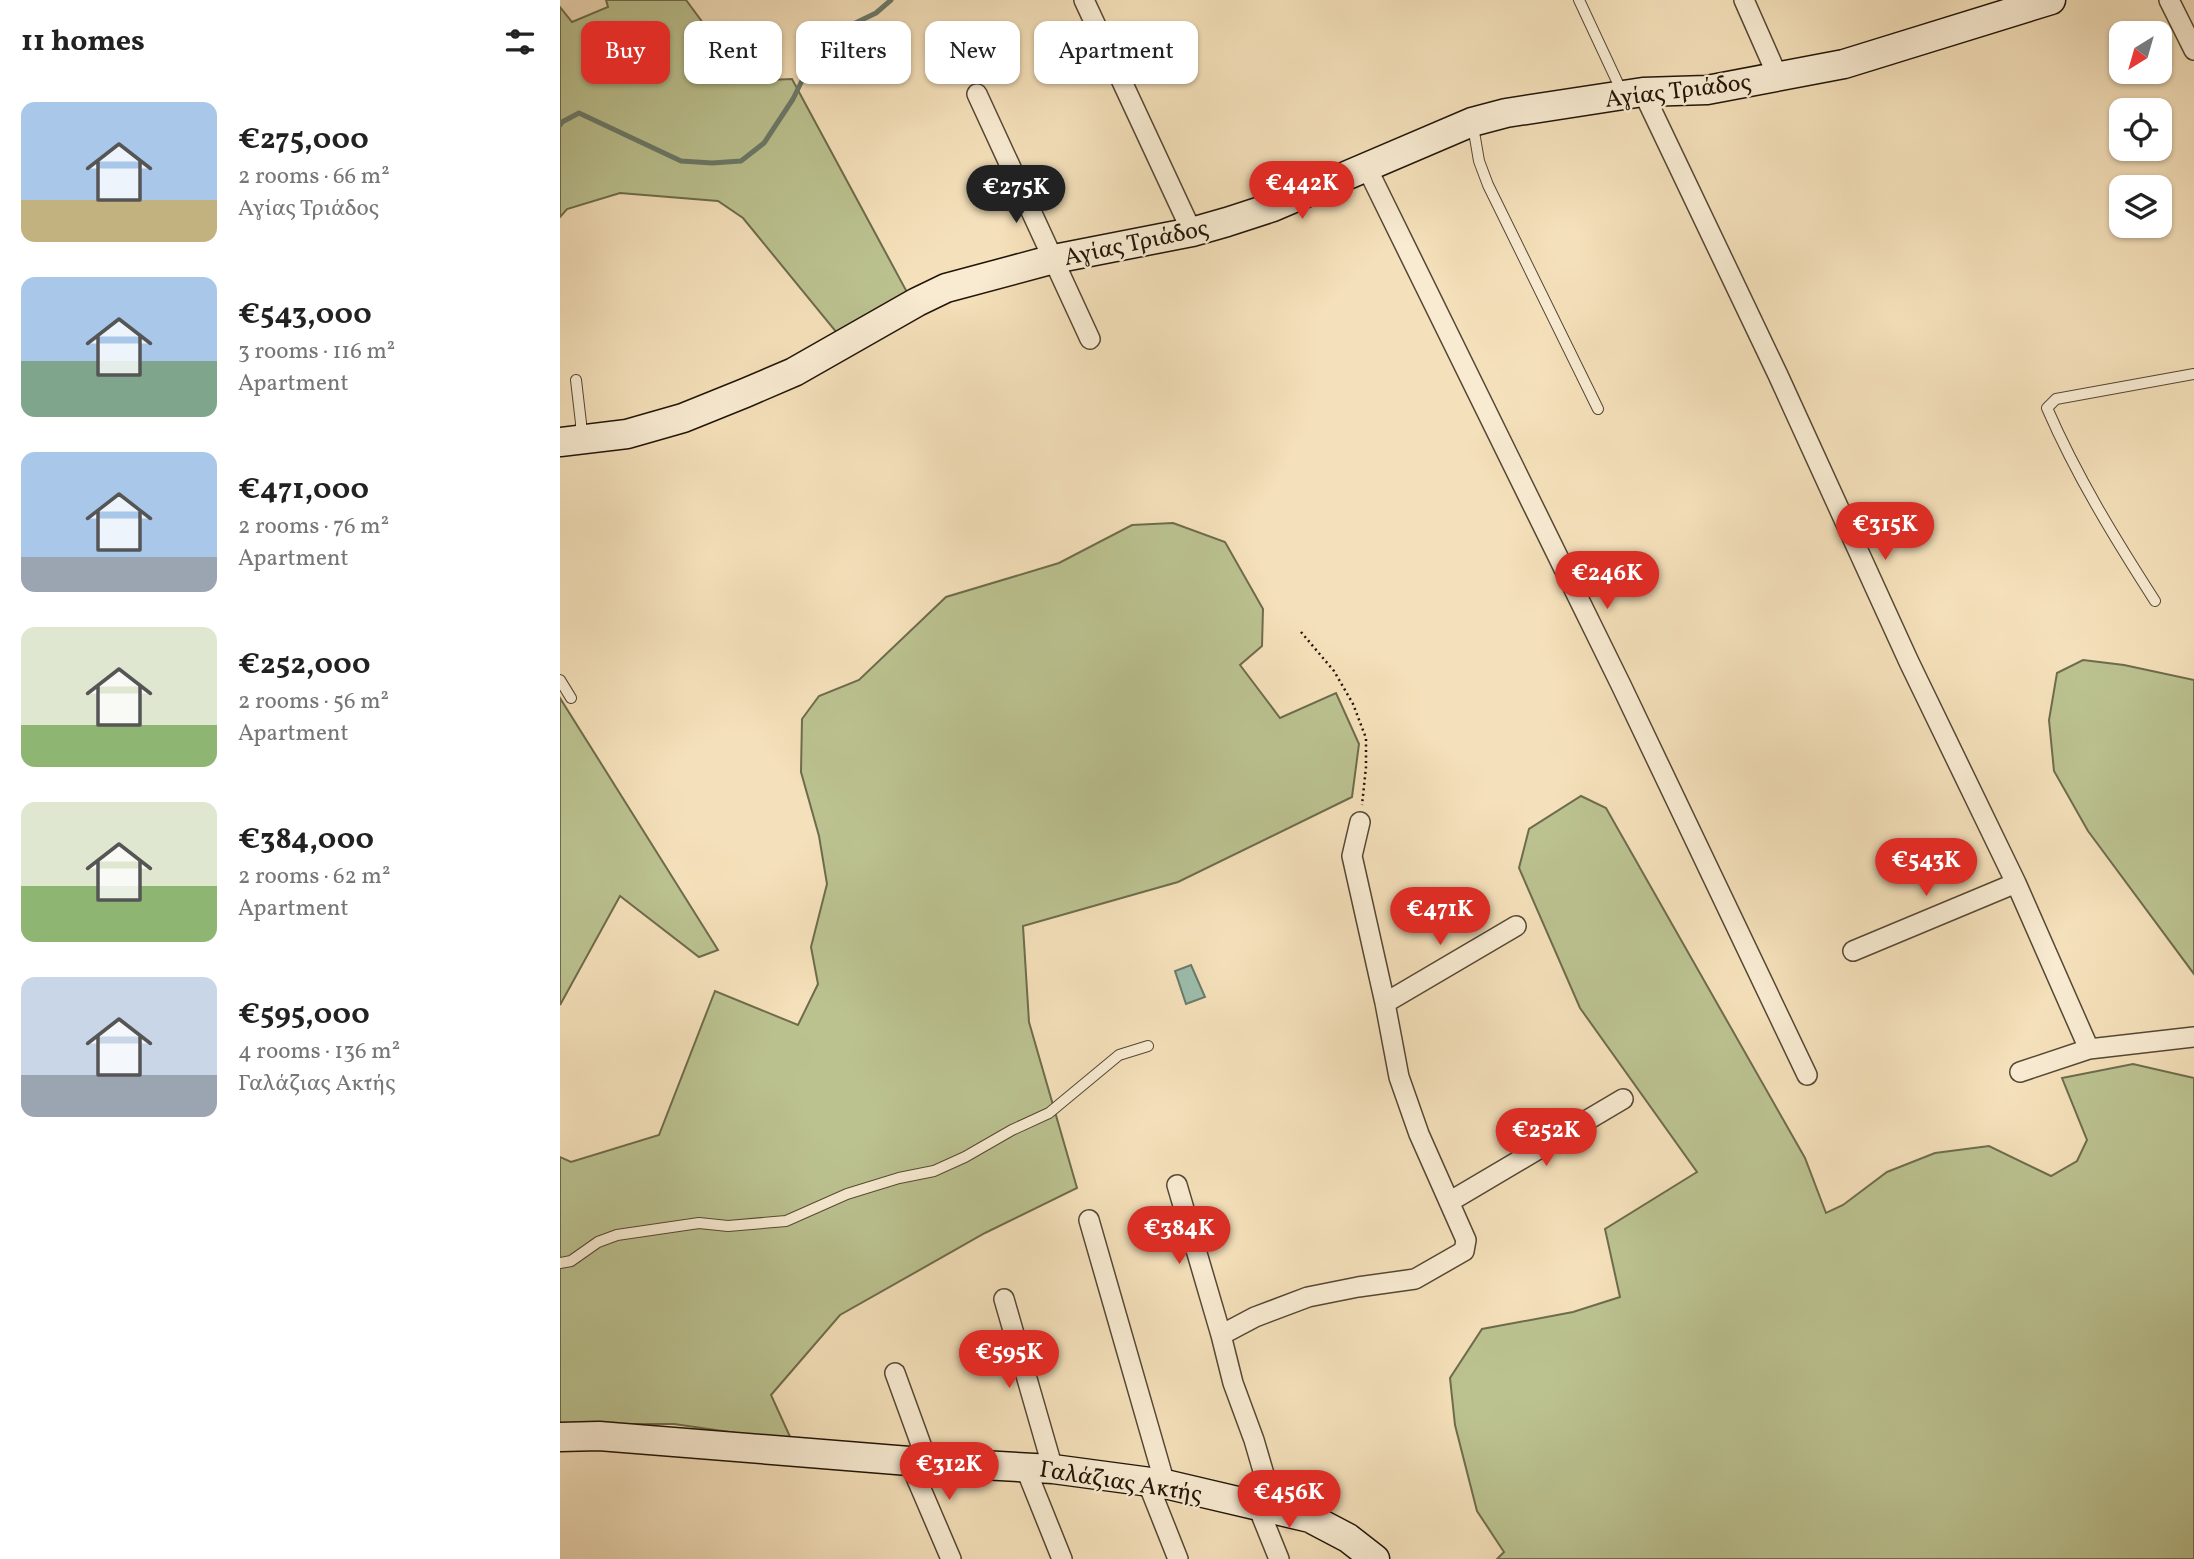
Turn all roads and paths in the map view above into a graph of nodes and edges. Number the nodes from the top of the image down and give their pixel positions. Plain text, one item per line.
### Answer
1 (1083, 0) edge
2 (1579, 0) edge
3 (1744, 0) edge
4 (2050, 0) edge
5 (2169, 0) edge
6 (2194, 50) edge
7 (1778, 77) junction
8 (977, 94) dead end
9 (1633, 94) junction
10 (1472, 122) junction
11 (1366, 166) junction
12 (1192, 232) junction
13 (1054, 259) junction
14 (1090, 340) dead end
15 (2194, 374) edge
16 (576, 380) dead end
17 (1598, 409) dead end
18 (570, 441) edge
19 (2155, 601) dead end
20 (1301, 632) dead end
21 (560, 680) edge
22 (570, 698) dead end
23 (1360, 822) joint
24 (2016, 883) junction
25 (1516, 926) dead end
26 (1853, 951) dead end
27 (1385, 1003) junction
28 (2194, 1037) edge
29 (1148, 1046) dead end
30 (2089, 1049) junction
31 (2020, 1072) dead end
32 (1807, 1075) dead end
33 (1623, 1099) dead end
34 (1177, 1185) dead end
35 (1449, 1202) junction
36 (1089, 1220) dead end
37 (560, 1263) edge
38 (1004, 1299) dead end
39 (1221, 1335) junction
40 (895, 1373) dead end
41 (560, 1437) edge
42 (918, 1461) junction
43 (1025, 1467) junction
44 (1054, 1469) junction
45 (1156, 1482) junction
46 (1262, 1508) junction
47 (951, 1559) edge
48 (1062, 1559) edge
49 (1178, 1559) edge
50 (1279, 1559) edge
51 (1375, 1559) edge

1 - 12 street
2 - 9 lane
3 - 7 street
4 - 7 street, Αγίας Τριάδος
5 - 6 street
7 - 9 street, Αγίας Τριάδος
8 - 13 street
9 - 10 street, Αγίας Τριάδος
9 - 24 street
10 - 11 street, Αγίας Τριάδος
10 - 17 lane
11 - 12 street, Αγίας Τριάδος
11 - 32 street
12 - 13 street, Αγίας Τριάδος
13 - 14 street
13 - 18 street, Αγίας Τριάδος
15 - 19 lane
16 - 18 lane
20 - 23 path
21 - 22 lane
23 - 27 street
24 - 26 street
24 - 30 street
25 - 27 street
27 - 35 street
28 - 30 street
29 - 37 lane
30 - 31 street
33 - 35 street
34 - 39 street
35 - 39 street
36 - 45 street
38 - 44 street
39 - 46 street
40 - 42 street
41 - 42 street, Γαλάζιας Ακτής
42 - 43 street, Γαλάζιας Ακτής
42 - 47 street
43 - 44 street, Γαλάζιας Ακτής
43 - 48 street
44 - 45 street, Γαλάζιας Ακτής
45 - 46 street, Γαλάζιας Ακτής
45 - 49 street
46 - 50 street
46 - 51 street, Γαλάζιας Ακτής

